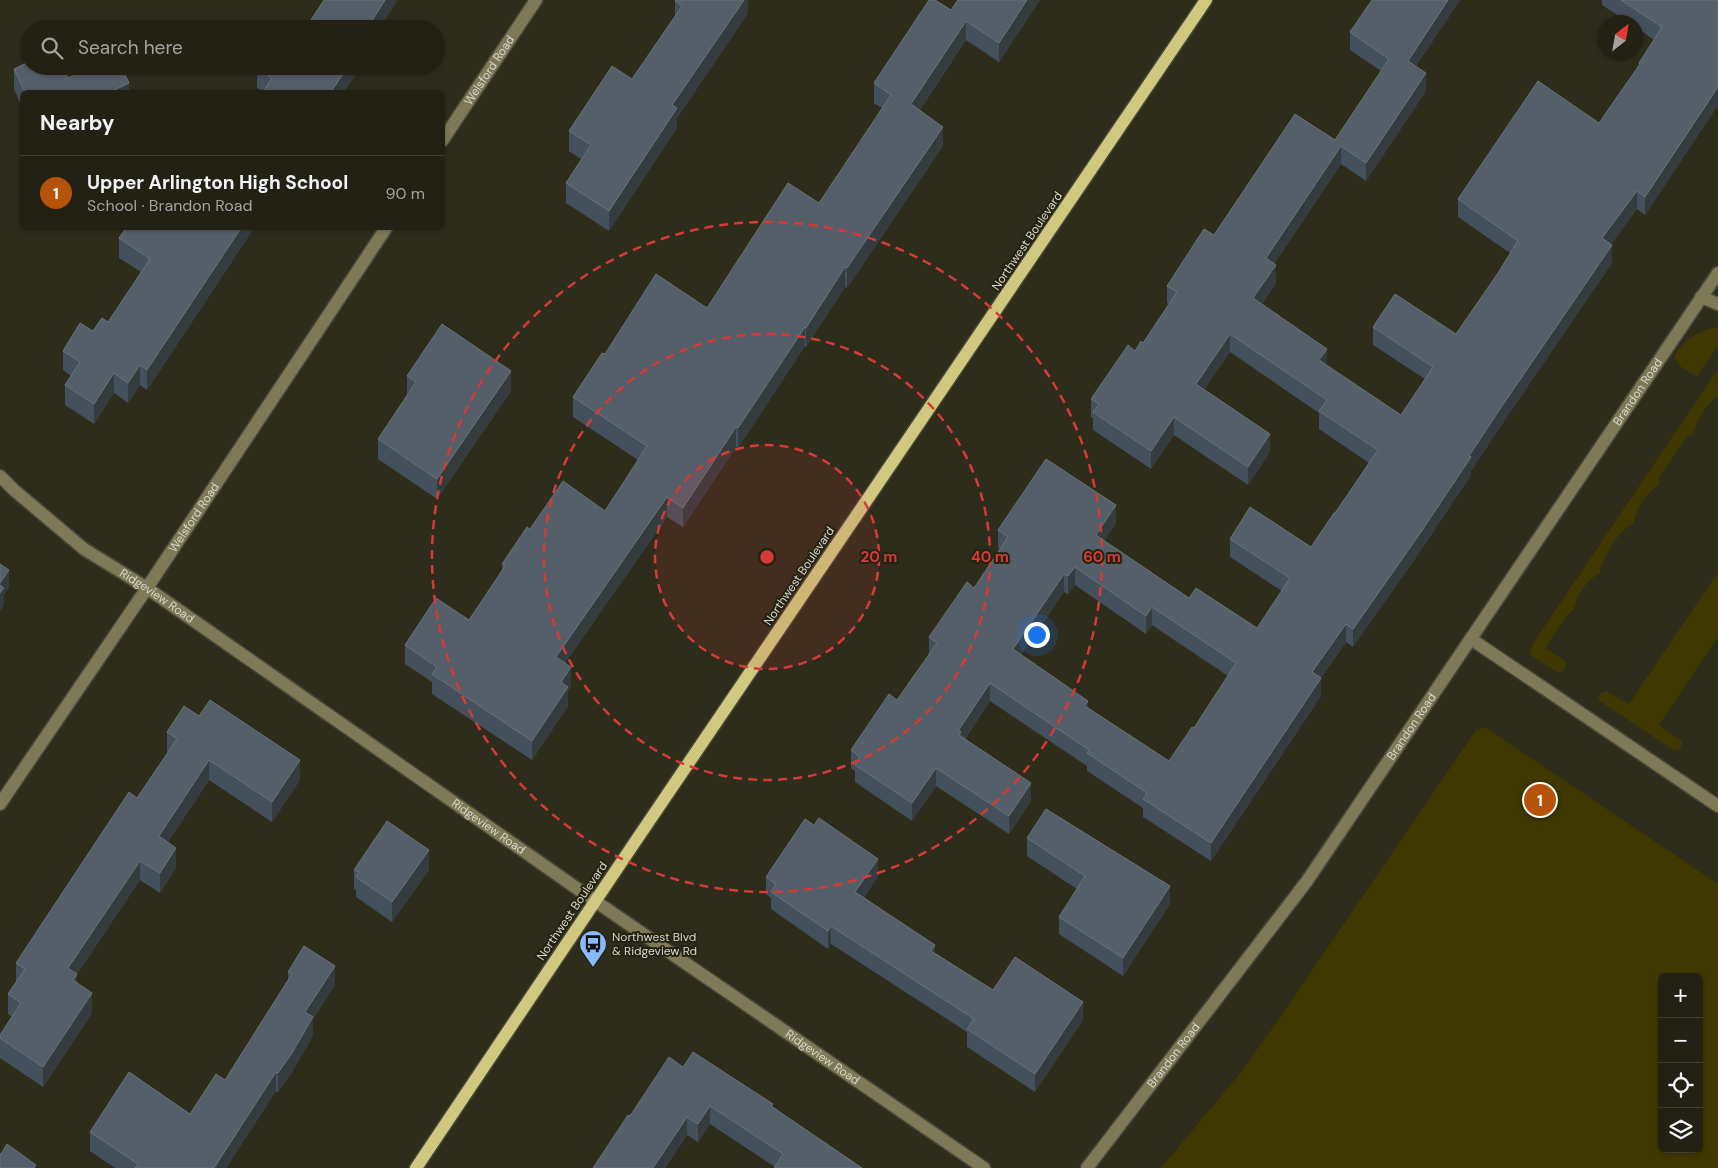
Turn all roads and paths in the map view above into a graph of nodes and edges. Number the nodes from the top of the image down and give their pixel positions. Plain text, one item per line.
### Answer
1 (536, 0) edge
2 (1206, 0) edge
3 (445, 136) edge
4 (385, 230) edge
5 (1718, 272) edge
6 (1701, 297) junction
7 (1718, 304) edge
8 (0, 476) edge
9 (147, 588) junction
10 (1471, 638) junction
11 (0, 804) edge
12 (1718, 806) edge
13 (595, 901) junction
14 (416, 1168) edge
15 (984, 1168) edge
16 (1088, 1168) edge

1 - 3 street, Welsford Road
2 - 13 main road, Northwest Boulevard
4 - 9 street, Welsford Road
5 - 6 street, Brandon Road
6 - 7 street
6 - 10 street, Brandon Road
8 - 9 street, Ridgeview Road
9 - 11 street, Welsford Road
9 - 13 street, Ridgeview Road
10 - 12 street
10 - 16 street, Brandon Road
13 - 14 main road, Northwest Boulevard
13 - 15 street, Ridgeview Road

